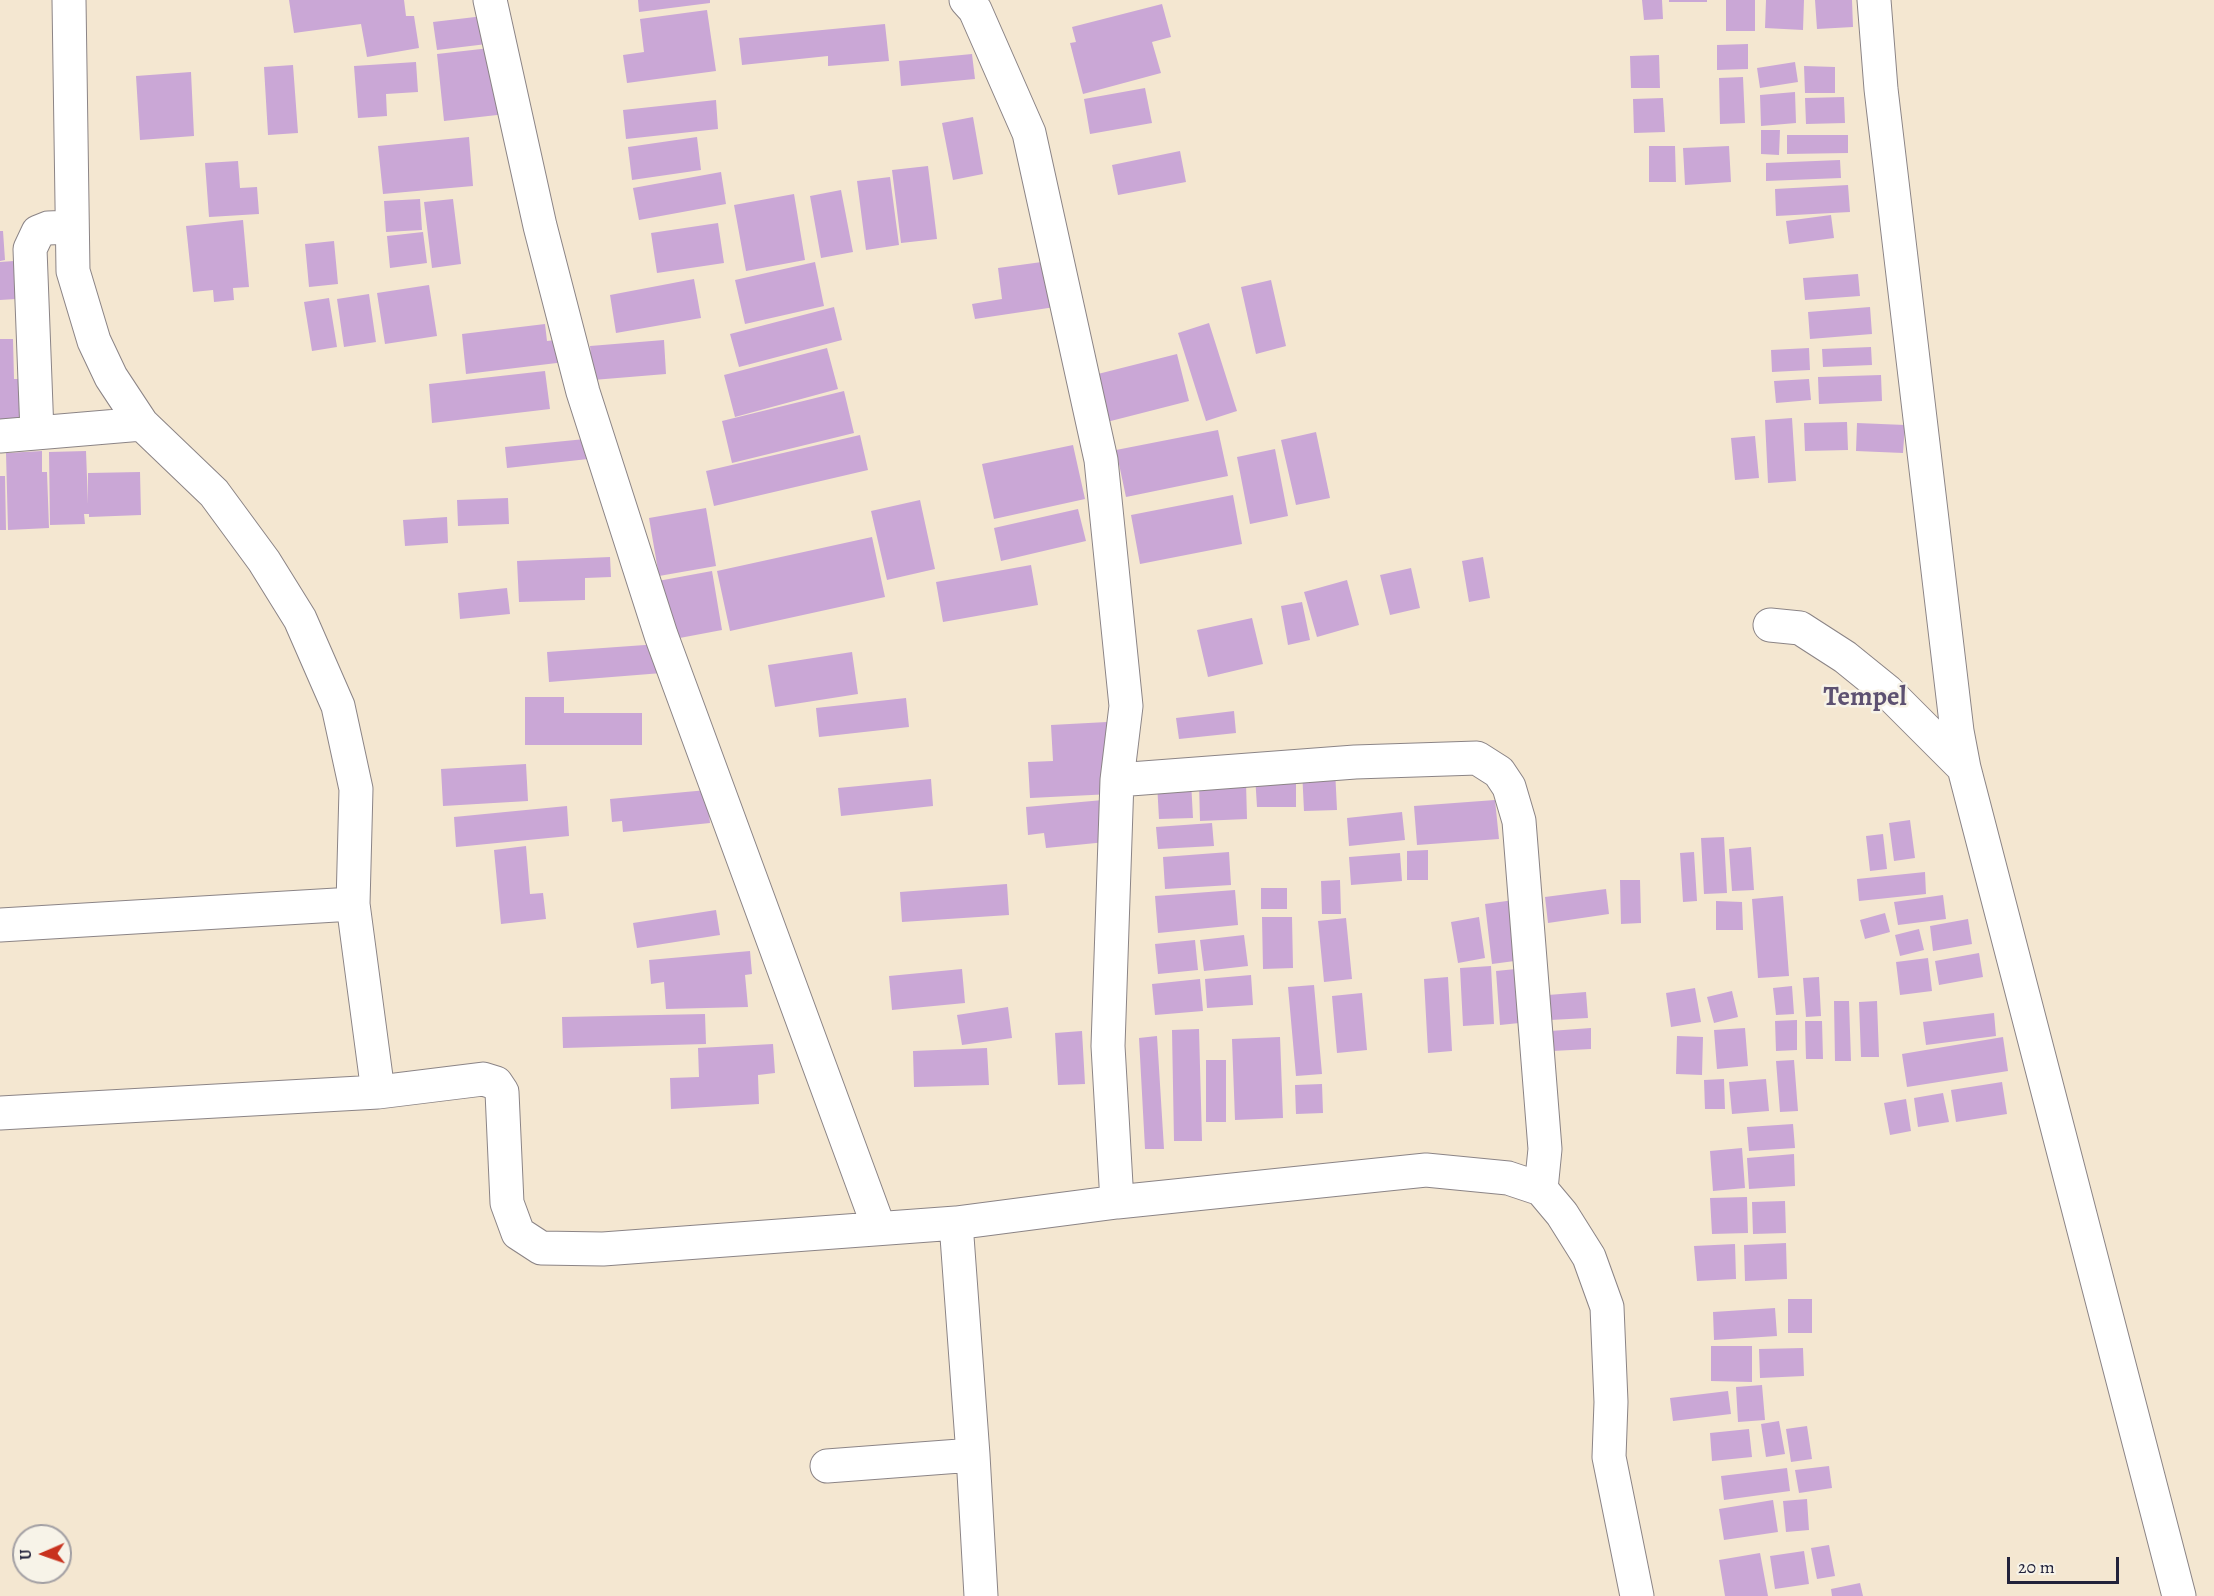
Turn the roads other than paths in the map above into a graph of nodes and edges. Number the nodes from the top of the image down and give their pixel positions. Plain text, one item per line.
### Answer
1 (69, 0) edge
2 (490, 0) edge
3 (966, 0) edge
4 (1874, 0) edge
5 (72, 227) junction
6 (142, 424) junction
7 (37, 433) junction
8 (0, 436) edge
9 (1770, 625) dead end
10 (1964, 768) junction
11 (1117, 780) junction
12 (353, 904) junction
13 (0, 925) edge
14 (378, 1092) junction
15 (0, 1113) edge
16 (1541, 1189) junction
17 (1116, 1202) junction
18 (956, 1222) junction
19 (879, 1228) junction
20 (973, 1455) junction
21 (827, 1466) dead end
22 (981, 1596) edge
23 (1637, 1596) edge
24 (2179, 1596) edge

1 - 5 street
2 - 19 street
3 - 11 street
4 - 10 street
5 - 6 street
5 - 7 street
6 - 7 street
6 - 12 street
7 - 8 street
9 - 10 street
10 - 24 street
11 - 16 street
11 - 17 street
12 - 13 street
12 - 14 street
14 - 15 street
14 - 19 street
16 - 17 street
16 - 23 street
17 - 18 street
18 - 19 street
18 - 20 street
20 - 21 street
20 - 22 street

